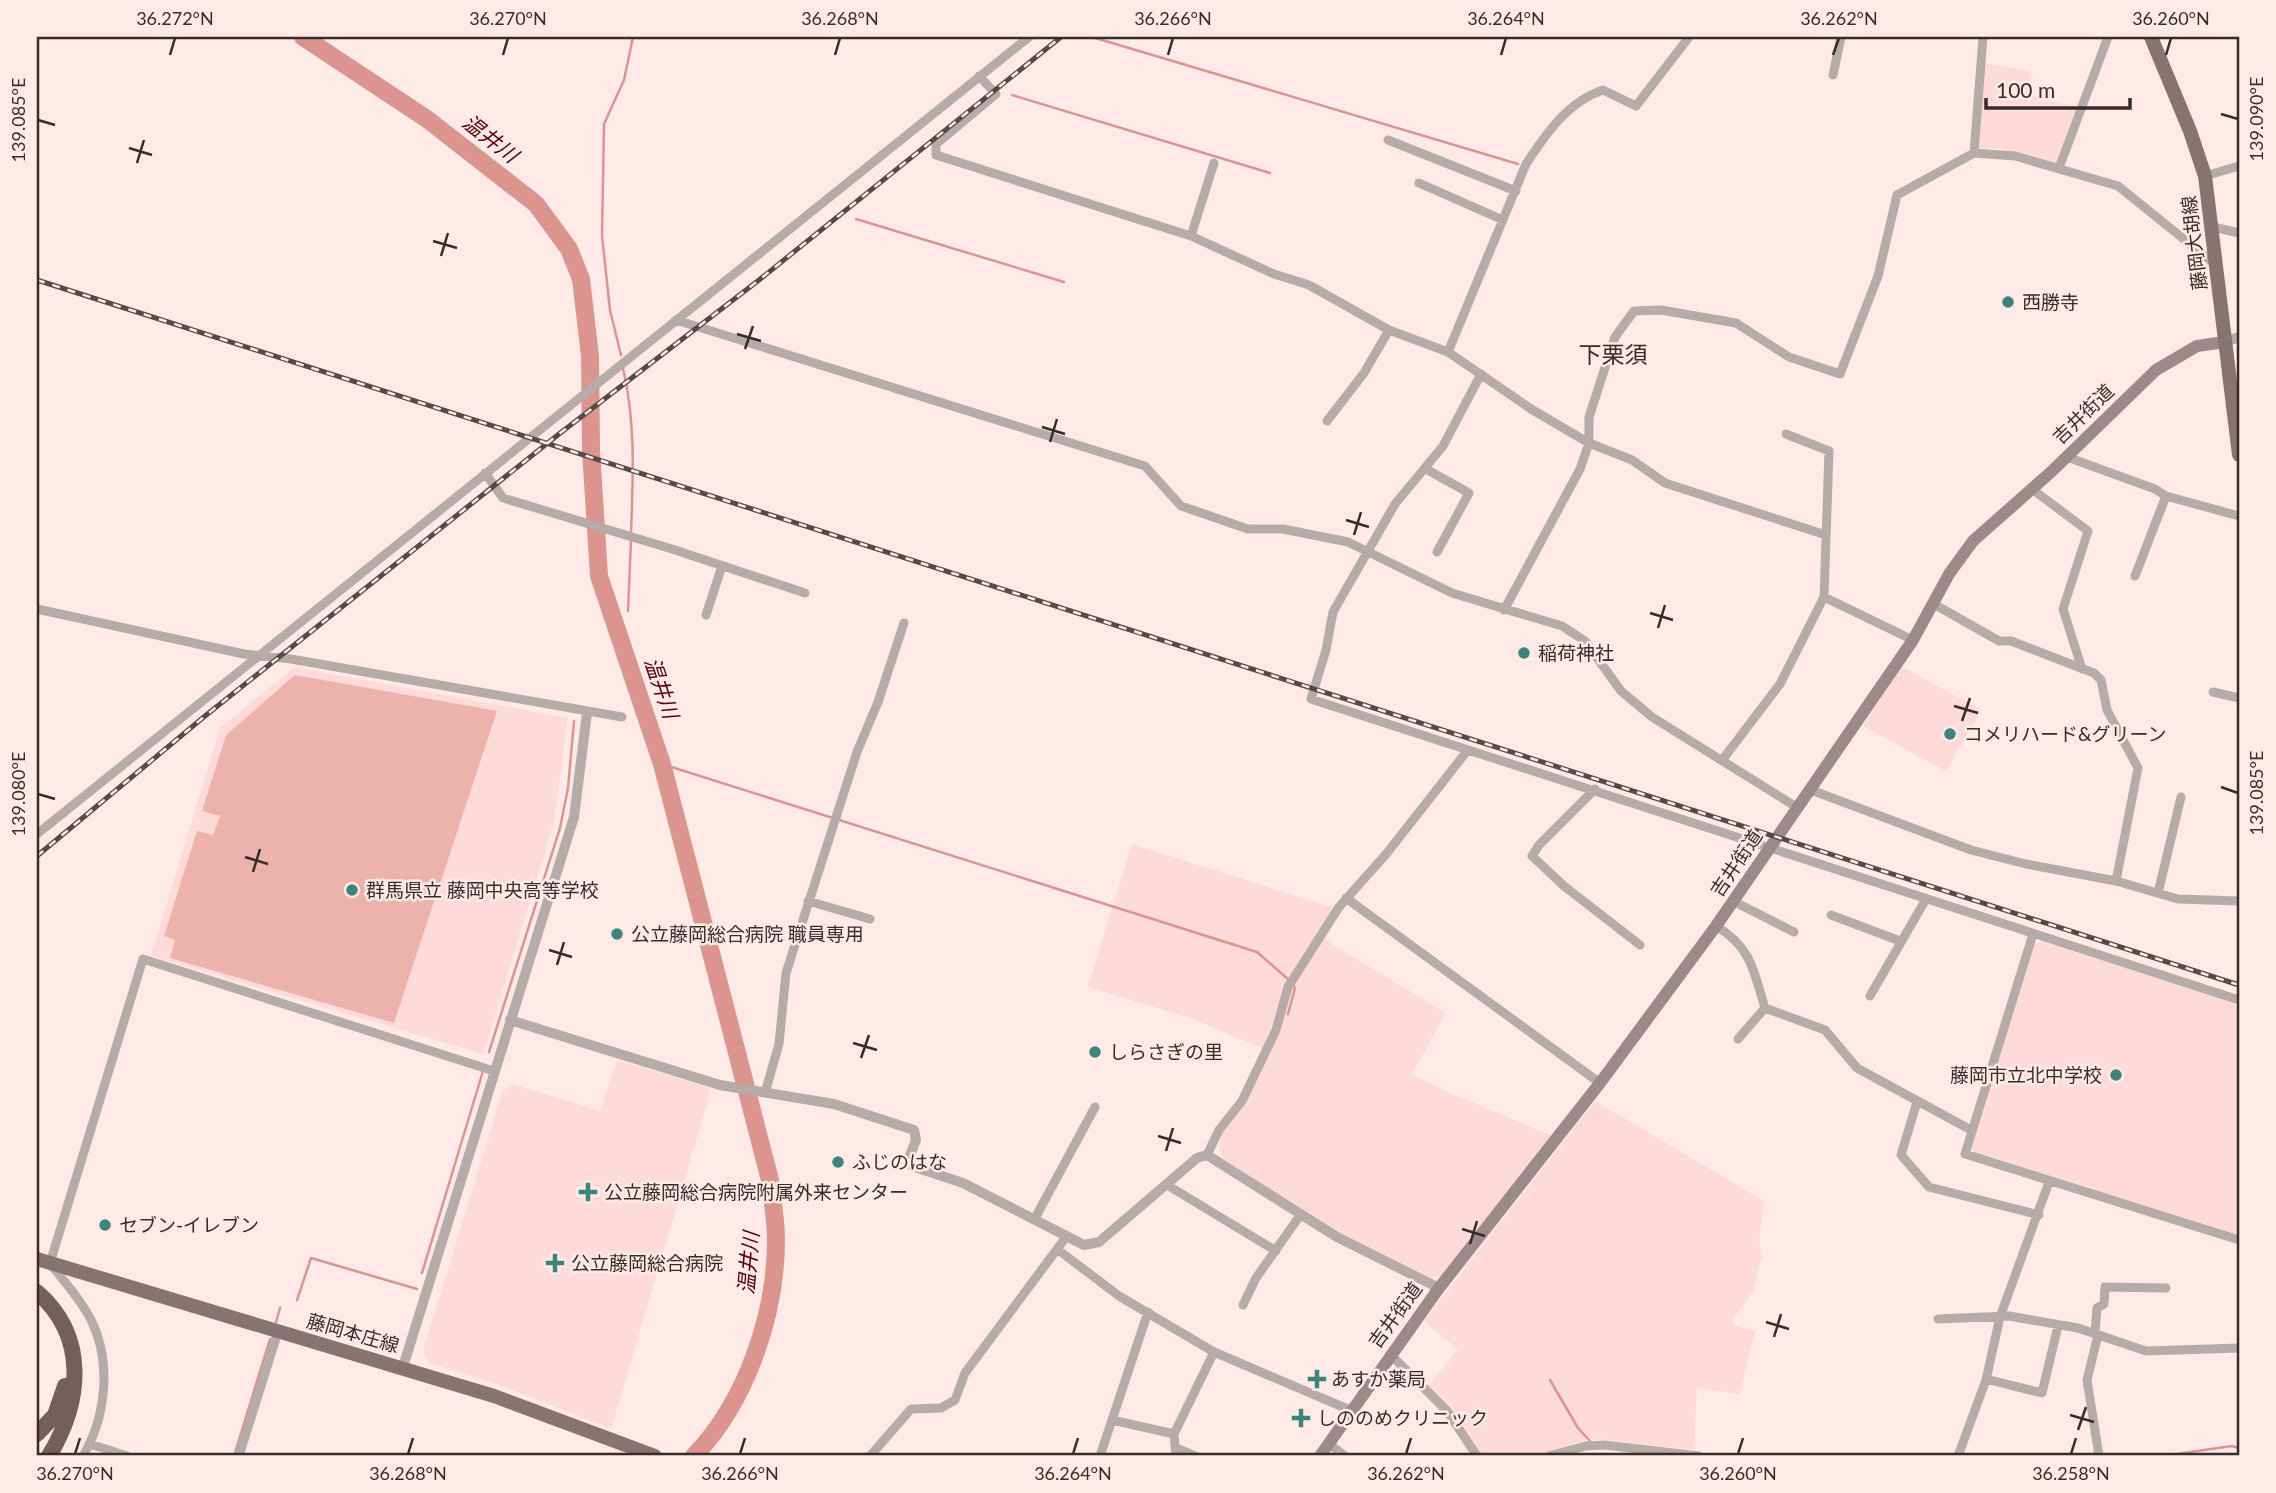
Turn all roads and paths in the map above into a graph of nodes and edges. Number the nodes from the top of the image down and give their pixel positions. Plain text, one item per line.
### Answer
1 (1029, 37) edge
2 (1689, 37) edge
3 (1841, 37) edge
4 (1983, 37) edge
5 (2108, 37) edge
6 (2151, 37) edge
7 (1833, 75) dead end
8 (979, 76) junction
9 (1388, 140) dead end
10 (1974, 153) junction
11 (1214, 163) dead end
12 (2239, 166) edge
13 (2059, 168) junction
14 (2205, 176) junction
15 (1419, 183) dead end
16 (1516, 191) junction
17 (1503, 220) junction
18 (2213, 228) junction
19 (2239, 233) edge
20 (1191, 236) junction
21 (2217, 266) junction
22 (676, 320) junction
23 (1389, 330) junction
24 (2239, 337) edge
25 (2232, 343) edge
26 (1448, 352) junction
27 (1481, 374) junction
28 (1327, 421) dead end
29 (2237, 428) edge
30 (1786, 434) dead end
31 (1588, 443) junction
32 (2239, 455) edge
33 (2067, 457) junction
34 (1426, 469) junction
35 (485, 473) junction
36 (2032, 489) junction
37 (2166, 496) junction
38 (2239, 516) edge
39 (1826, 535) junction
40 (1437, 552) dead end
41 (1368, 553) junction
42 (722, 566) junction
43 (2135, 576) dead end
44 (805, 593) dead end
45 (1824, 597) junction
46 (1933, 603) junction
47 (37, 609) edge
48 (1504, 610) junction
49 (706, 615) dead end
50 (904, 623) dead end
51 (1913, 640) junction
52 (258, 656) junction
53 (2082, 669) junction
54 (2213, 691) dead end
55 (2239, 698) edge
56 (587, 713) junction
57 (622, 717) dead end
58 (1467, 751) junction
59 (1723, 759) junction
60 (1595, 789) junction
61 (1811, 790) junction
62 (2181, 797) dead end
63 (1798, 808) junction
64 (37, 834) edge
65 (1771, 847) junction
66 (2116, 881) junction
67 (2158, 893) junction
68 (1346, 898) junction
69 (1926, 899) junction
70 (808, 901) junction
71 (1733, 901) junction
72 (2239, 901) edge
73 (1831, 915) dead end
74 (870, 919) dead end
75 (1716, 926) junction
76 (1794, 932) dead end
77 (2033, 934) junction
78 (1900, 940) junction
79 (1640, 945) dead end
80 (1870, 996) dead end
81 (2239, 1000) edge
82 (1765, 1008) junction
83 (510, 1020) junction
84 (1738, 1039) dead end
85 (494, 1071) junction
86 (1600, 1083) junction
87 (765, 1093) junction
88 (1917, 1102) junction
89 (1095, 1107) dead end
90 (1970, 1130) junction
91 (1207, 1155) junction
92 (2049, 1182) junction
93 (1167, 1185) junction
94 (1301, 1214) junction
95 (2039, 1214) junction
96 (1034, 1220) junction
97 (1066, 1237) junction
98 (2239, 1240) edge
99 (1057, 1248) junction
100 (1276, 1251) junction
101 (43, 1261) edge
102 (1439, 1288) junction
103 (2166, 1288) dead end
104 (37, 1292) edge
105 (37, 1305) edge
106 (1243, 1306) dead end
107 (1148, 1312) junction
108 (2000, 1317) junction
109 (1938, 1319) dead end
110 (2058, 1326) junction
111 (278, 1332) junction
112 (2096, 1334) junction
113 (2239, 1348) edge
114 (1214, 1352) junction
115 (1390, 1354) junction
116 (403, 1367) junction
117 (1986, 1379) junction
118 (1350, 1410) junction
119 (1112, 1420) junction
120 (37, 1433) edge
121 (1174, 1434) junction
122 (1328, 1443) junction
123 (90, 1444) junction
124 (1620, 1451) edge
125 (1176, 1452) edge
126 (49, 1456) edge
127 (83, 1456) edge
128 (127, 1456) edge
129 (239, 1456) edge
130 (655, 1456) edge
131 (870, 1456) edge
132 (1101, 1456) edge
133 (1195, 1456) edge
134 (1320, 1456) edge
135 (1345, 1456) edge
136 (1477, 1456) edge
137 (1549, 1456) edge
138 (1699, 1456) edge
139 (1958, 1456) edge
140 (2099, 1456) edge

1 - 8 street
2 - 16 street
3 - 7 street
4 - 10 street
5 - 13 street
6 - 14 main road, 藤岡大胡線
8 - 20 street
8 - 22 street
9 - 16 street
10 - 13 street
10 - 31 street
11 - 20 street
12 - 14 street
13 - 21 street
14 - 18 main road, 藤岡大胡線
15 - 17 street
16 - 17 street
17 - 26 street
18 - 19 street
18 - 21 main road, 藤岡大胡線
20 - 23 street
21 - 25 main road, 藤岡大胡線
22 - 35 street
22 - 41 street
23 - 26 street
23 - 28 street
24 - 25 street
25 - 29 main road, 藤岡大胡線
25 - 33 main road, 吉井街道
26 - 27 street
27 - 31 street
27 - 34 street
29 - 32 main road, 藤岡大胡線
30 - 39 street
31 - 39 street
31 - 48 street
33 - 36 main road, 吉井街道
33 - 37 street
34 - 40 street
34 - 41 street
35 - 42 street
35 - 52 street
36 - 46 main road, 吉井街道
36 - 53 street
37 - 38 street
37 - 43 street
39 - 45 street
41 - 48 street
41 - 58 street
42 - 44 street
42 - 49 street
45 - 51 street
45 - 59 street
46 - 51 main road, 吉井街道
46 - 53 street
47 - 52 street
48 - 59 street
50 - 70 street
51 - 61 main road, 吉井街道
52 - 56 street
52 - 64 street
53 - 66 street
54 - 55 street
56 - 57 street
56 - 83 street
58 - 60 street
58 - 68 street
59 - 63 street
60 - 65 street
60 - 79 street
61 - 63 main road, 吉井街道
61 - 66 street
62 - 67 street
63 - 65 main road, 吉井街道
65 - 69 street
65 - 71 main road, 吉井街道
66 - 67 street
67 - 72 street
68 - 86 street
68 - 91 street
69 - 77 street
69 - 78 street
70 - 74 street
70 - 87 street
71 - 75 main road, 吉井街道
71 - 76 street
73 - 78 street
75 - 82 street
75 - 86 main road, 吉井街道
77 - 81 street
77 - 90 street
78 - 80 street
82 - 84 street
82 - 88 street
83 - 85 street
83 - 87 street
85 - 101 street
85 - 116 street
86 - 102 main road, 吉井街道
87 - 96 street
88 - 90 street
88 - 95 street
89 - 96 street
90 - 92 street
91 - 93 street
91 - 94 street
92 - 95 street
92 - 98 street
93 - 97 street
93 - 100 street
94 - 100 street
94 - 102 street
95 - 108 street
96 - 97 street
97 - 99 street
99 - 107 street
99 - 131 street
100 - 106 street
101 - 111 main road, 藤岡本庄線
101 - 123 street
102 - 115 main road, 吉井街道
103 - 112 street
104 - 126 highway
105 - 120 highway
107 - 114 street
107 - 119 street
108 - 109 street
108 - 110 street
108 - 117 street
110 - 112 street
110 - 117 street
111 - 116 main road, 藤岡本庄線
111 - 129 street
112 - 113 street
112 - 140 street
114 - 118 street
114 - 121 street
115 - 118 main road, 吉井街道
115 - 136 street
116 - 130 main road, 藤岡本庄線
117 - 139 street
118 - 122 main road, 吉井街道
119 - 121 street
119 - 132 street
121 - 125 street
122 - 134 main road, 吉井街道
122 - 135 street
123 - 127 street
123 - 128 street
124 - 137 street
124 - 138 street
125 - 133 street

